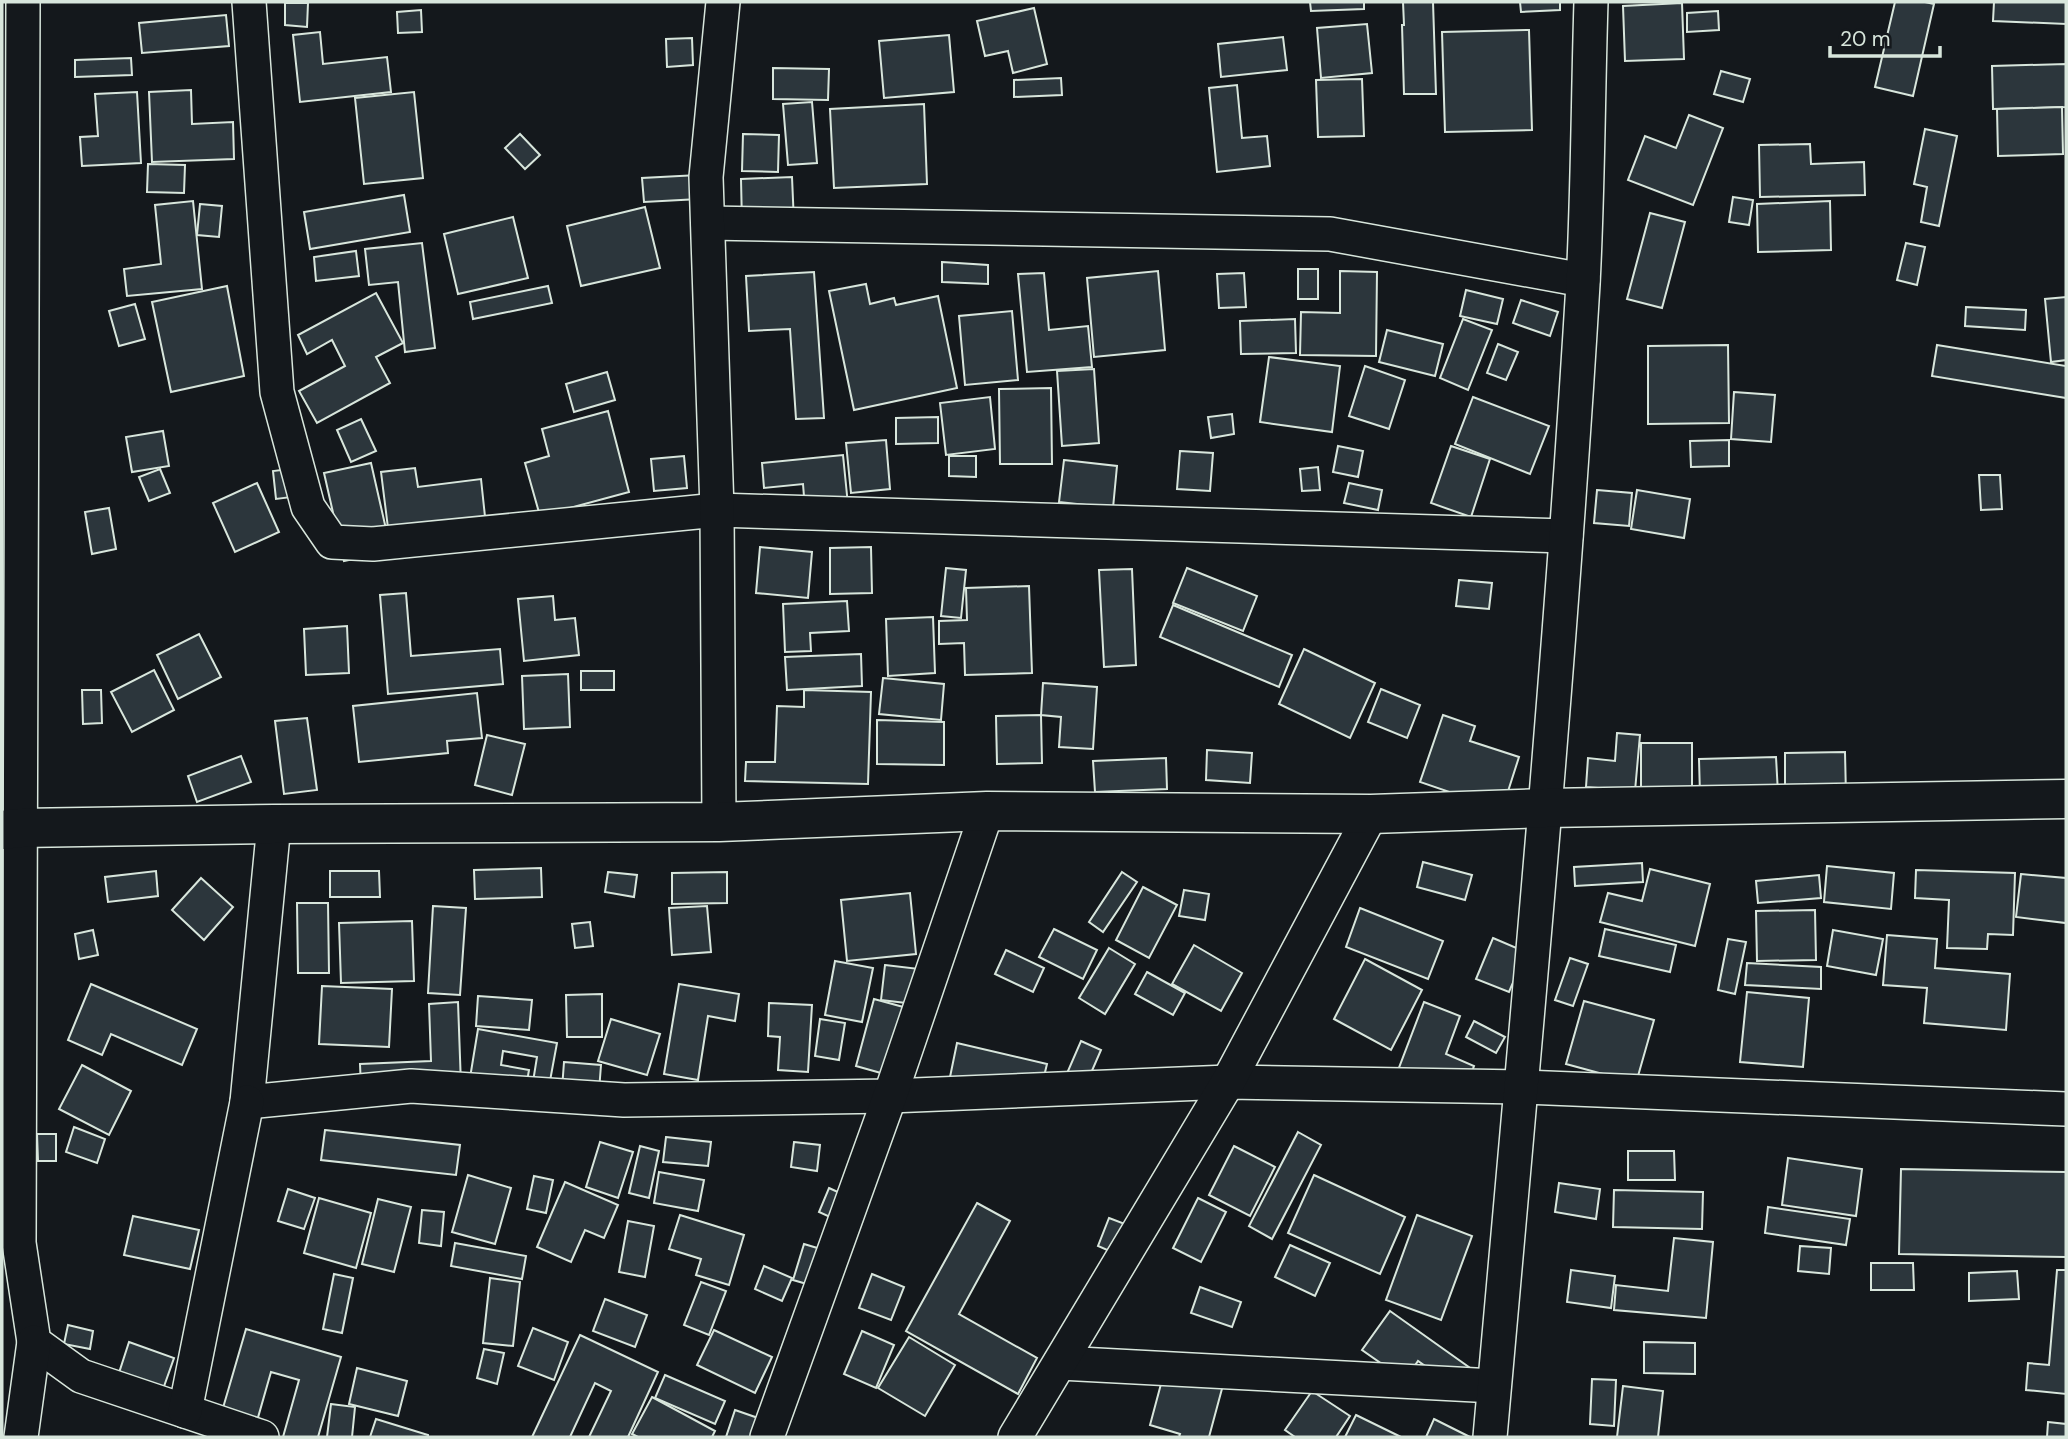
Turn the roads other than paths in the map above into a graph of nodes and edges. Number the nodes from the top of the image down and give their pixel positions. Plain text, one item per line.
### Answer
1 (23, 2) edge
2 (249, 2) edge
3 (723, 2) edge
4 (1591, 2) edge
5 (708, 223) junction
6 (1583, 280) junction
7 (717, 510) junction
8 (1566, 536) junction
9 (2066, 799) edge
10 (1546, 808) junction
11 (987, 811) junction
12 (1371, 814) junction
13 (719, 822) junction
14 (274, 824) junction
15 (11, 829) edge
16 (1228, 1082) junction
17 (1521, 1087) junction
18 (890, 1096) junction
19 (247, 1102) junction
20 (2066, 1109) edge
21 (11, 1184) edge
22 (34, 1342) junction
23 (1060, 1363) junction
24 (1494, 1386) junction
25 (185, 1411) junction
26 (21, 1437) edge
27 (262, 1437) edge
28 (767, 1437) edge
29 (1015, 1437) edge
30 (1490, 1437) edge

1 - 15 street
2 - 7 street
3 - 5 street
4 - 6 street
5 - 6 street
5 - 7 street
6 - 8 street
7 - 8 street
7 - 13 street
8 - 10 street
9 - 10 street
10 - 12 street
10 - 17 street
11 - 12 street
11 - 13 street
11 - 18 street
12 - 16 street
13 - 14 street
14 - 15 street
14 - 19 street
15 - 21 street
16 - 17 street
16 - 18 street
16 - 23 street
17 - 20 street
17 - 24 street
18 - 19 street
18 - 28 street
19 - 25 street
21 - 22 street
22 - 25 street
22 - 26 street
23 - 24 street
23 - 29 street
24 - 30 street
25 - 27 street

